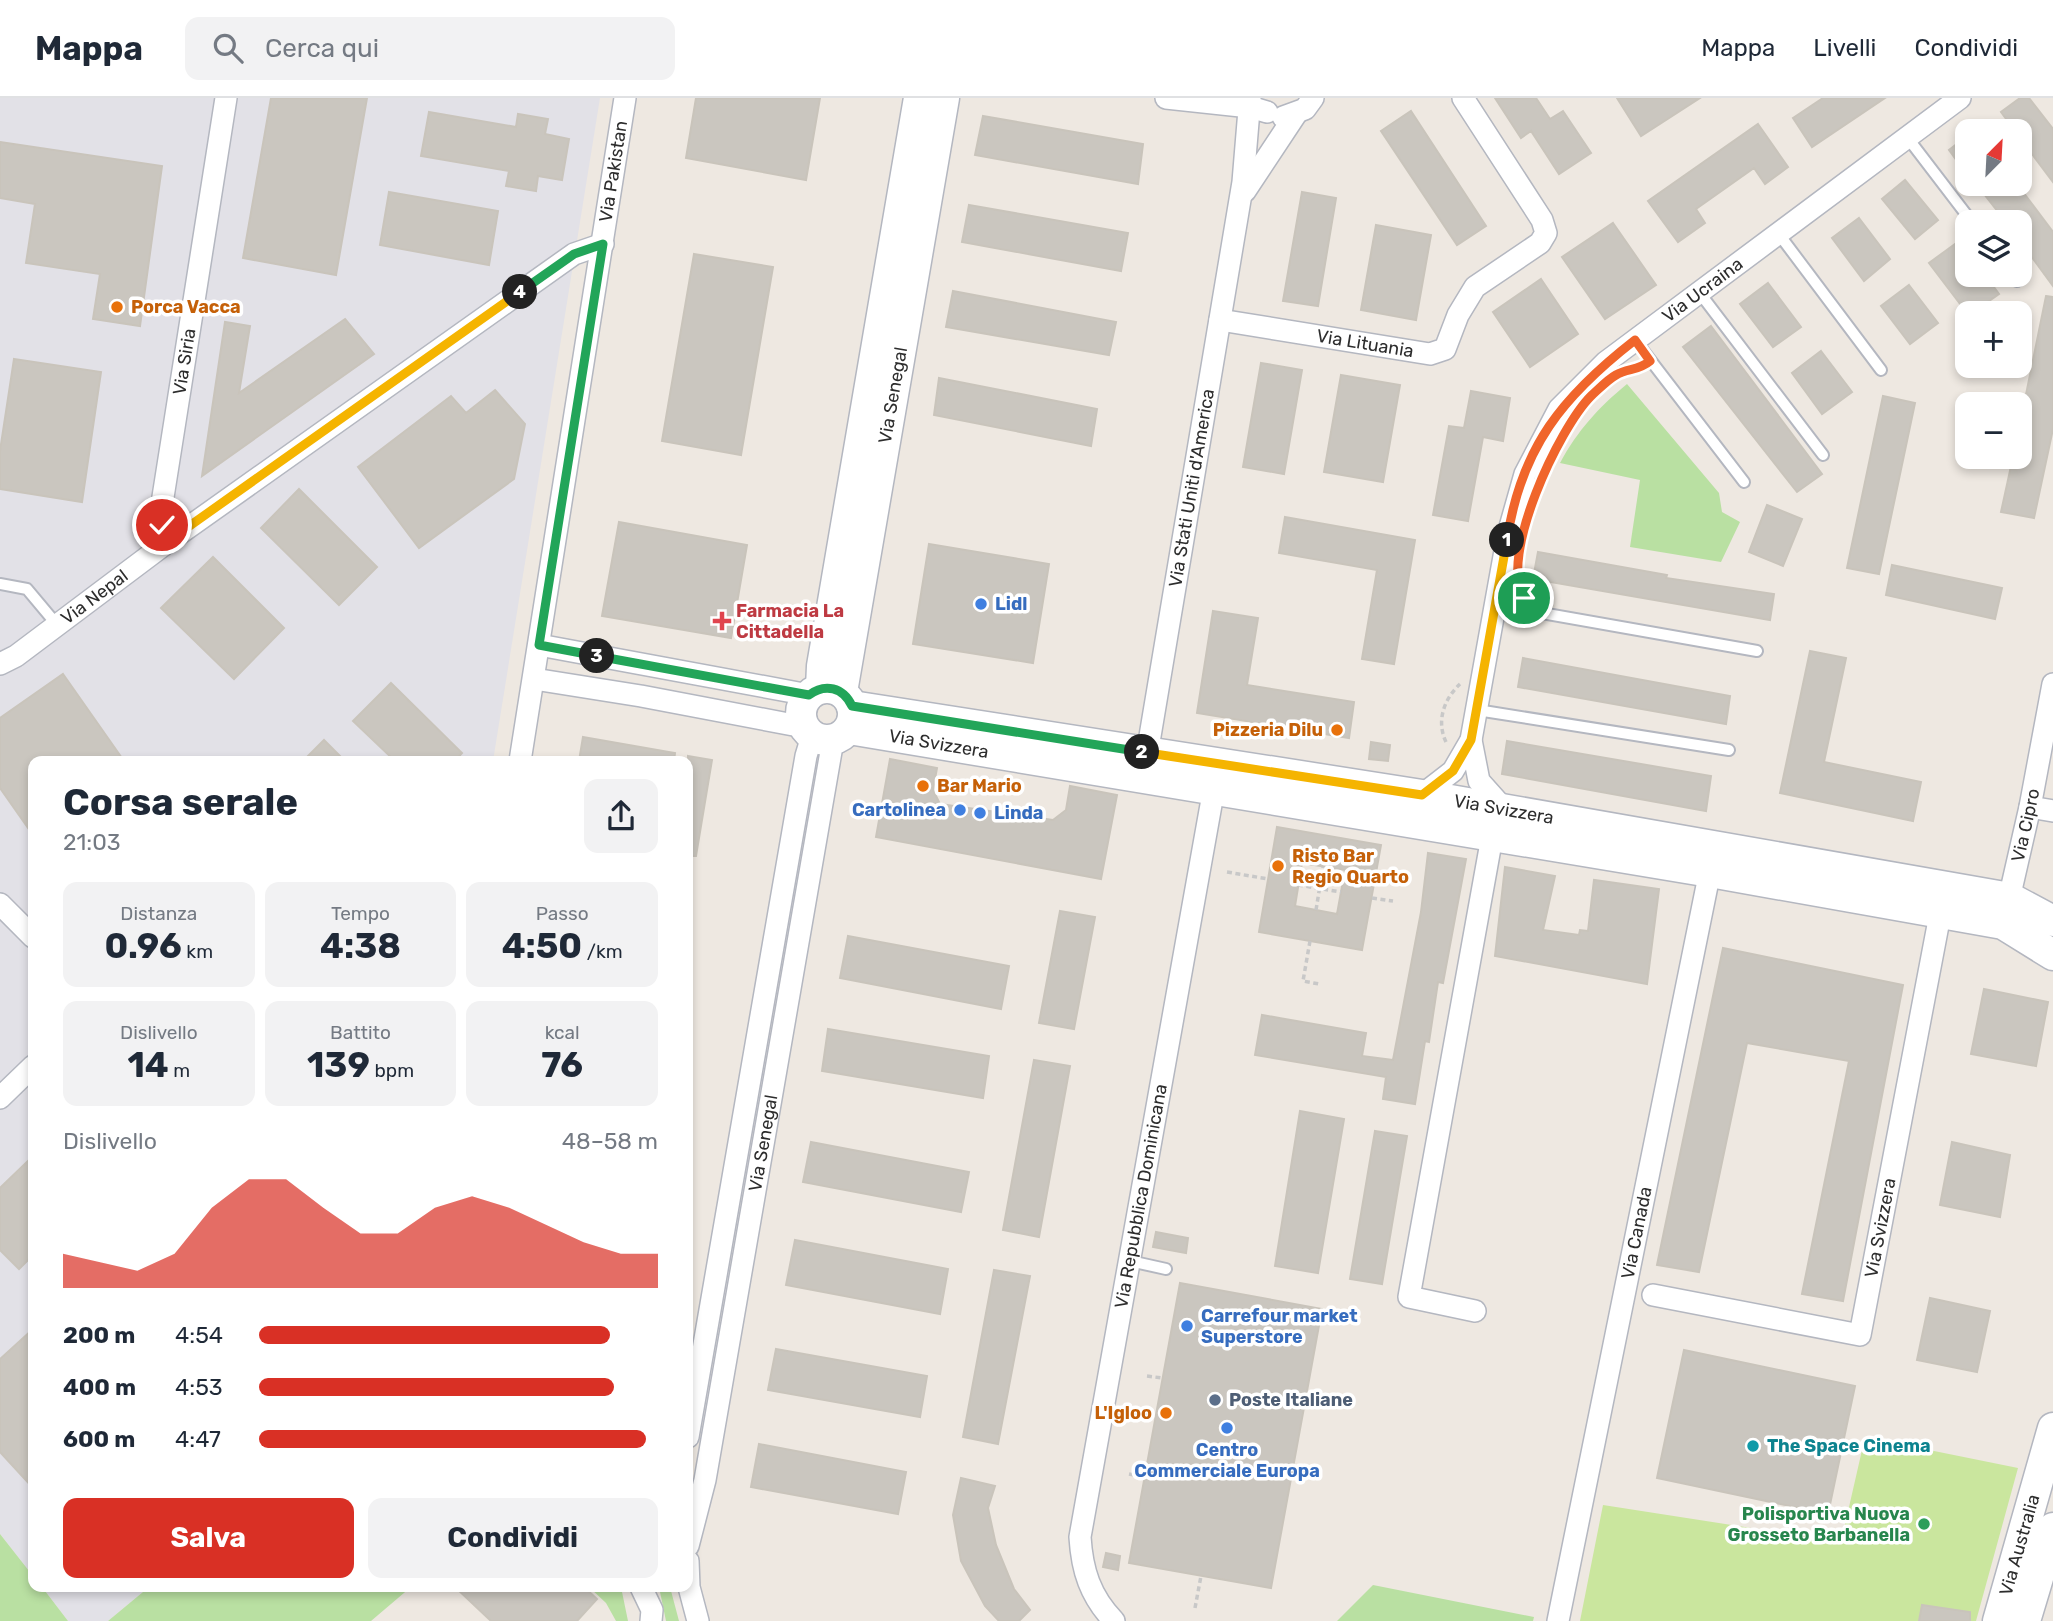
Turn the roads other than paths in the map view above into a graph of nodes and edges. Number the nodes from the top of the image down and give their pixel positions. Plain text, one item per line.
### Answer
1 (226, 98) edge
2 (625, 98) edge
3 (919, 98) edge
4 (944, 98) edge
5 (1167, 98) edge
6 (1463, 98) edge
7 (1959, 98) edge
8 (1309, 103) edge
9 (1251, 107) edge
10 (1907, 137) junction
11 (1240, 199) junction
12 (1963, 210) edge
13 (1778, 233) junction
14 (603, 244) junction
15 (1699, 292) junction
16 (1220, 320) junction
17 (1635, 340) junction
18 (1881, 370) dead end
19 (1823, 455) dead end
20 (1744, 482) dead end
21 (164, 544) junction
22 (0, 584) edge
23 (1496, 605) junction
24 (58, 626) junction
25 (539, 645) junction
26 (1757, 652) dead end
27 (0, 664) edge
28 (534, 679) junction
29 (2053, 684) edge
30 (1477, 710) junction
31 (828, 714) junction
32 (1471, 740) junction
33 (1729, 750) dead end
34 (521, 756) edge
35 (1145, 766) junction
36 (1216, 778) junction
37 (1422, 795) junction
38 (2031, 807) junction
39 (1504, 809) junction
40 (2053, 811) edge
41 (1492, 837) junction
42 (1712, 858) junction
43 (1943, 900) junction
44 (0, 904) edge
45 (2007, 911) junction
46 (2053, 922) edge
47 (28, 932) edge
48 (2053, 955) edge
49 (28, 1071) edge
50 (0, 1098) edge
51 (1130, 1261) junction
52 (1166, 1269) dead end
53 (1653, 1295) dead end
54 (1475, 1311) dead end
55 (693, 1408) edge
56 (2051, 1443) edge
57 (693, 1527) edge
58 (2053, 1528) edge
59 (644, 1592) edge
60 (690, 1592) edge
61 (2010, 1620) edge
62 (652, 1621) edge
63 (698, 1621) edge
64 (1114, 1621) edge
65 (1558, 1621) edge

1 - 21 street, Via Siria
2 - 14 street, Via Pakistan
3 - 31 main road, Via Senegal
4 - 31 main road, Via Senegal
5 - 9 street
6 - 16 street, Via Lituania
7 - 10 street, Via Ucraina
8 - 9 street
8 - 11 street, Via Stati Uniti d'America
9 - 11 street, Via Stati Uniti d'America
10 - 12 lane
10 - 13 street, Via Ucraina
11 - 16 street, Via Stati Uniti d'America
13 - 15 street, Via Ucraina
13 - 18 lane
14 - 21 street, Via Nepal
14 - 25 street, Via Pakistan
15 - 17 street, Via Ucraina
15 - 19 lane
16 - 35 street, Via Stati Uniti d'America
17 - 20 lane
17 - 23 street, Via Ucraina
21 - 24 street, Via Nepal
22 - 24 lane
23 - 26 lane
23 - 30 street, Via Ucraina
24 - 27 street, Via Nepal
25 - 28 street, Via Pakistan
25 - 31 street, Via Svizzera
28 - 31 street, Via Svizzera
28 - 34 street, Via Pakistan
29 - 38 street, Via Cipro
30 - 32 street, Via Ucraina
30 - 33 lane
31 - 35 main road, Via Svizzera
31 - 55 street, Via Senegal
31 - 57 street, Via Senegal
32 - 37 street, Via Ucraina
32 - 39 street, Via Ucraina
35 - 36 main road, Via Svizzera
36 - 37 main road, Via Svizzera
36 - 41 main road, Via Svizzera
36 - 51 street, Via Repubblica Dominicana
37 - 39 main road, Via Svizzera
38 - 40 street
38 - 45 street, Via Cipro
39 - 42 main road, Via Svizzera
41 - 42 main road, Via Svizzera
41 - 54 street
42 - 43 main road, Via Svizzera
42 - 65 street, Via Canada
43 - 45 main road, Via Svizzera
43 - 53 street, Via Svizzera
44 - 47 street
45 - 46 main road, Via Svizzera
45 - 48 main road, Via Svizzera
49 - 50 street
51 - 52 lane
51 - 64 street, Via Repubblica Dominicana
56 - 61 main road, Via Australia
58 - 61 main road, Via Australia
59 - 62 street
60 - 63 street

